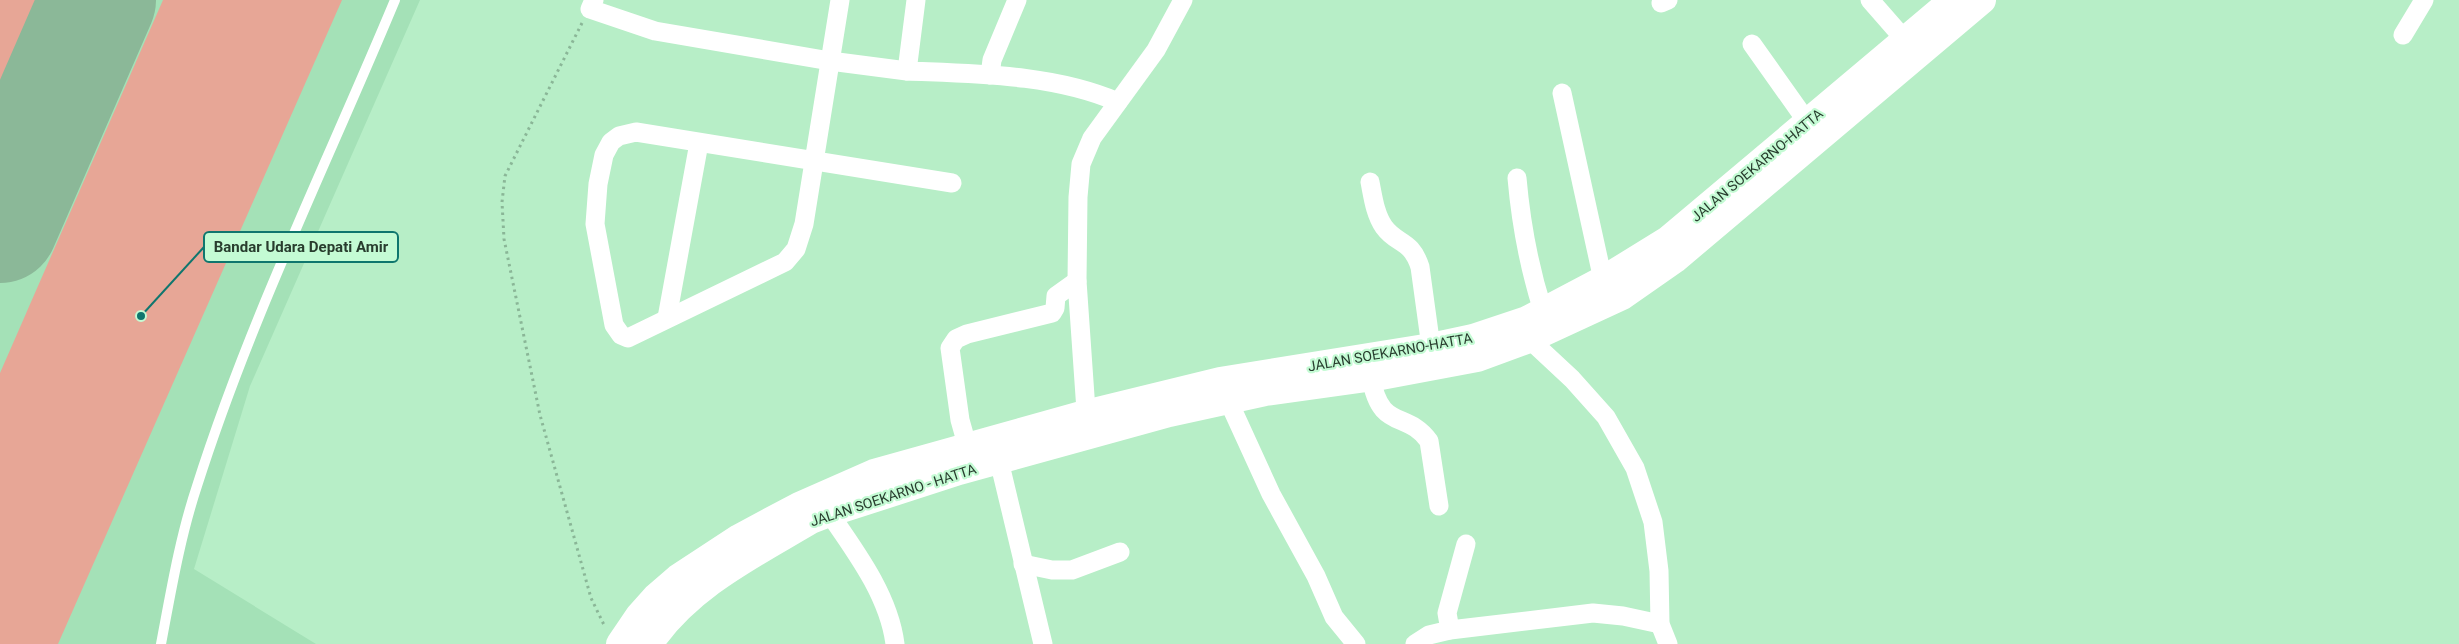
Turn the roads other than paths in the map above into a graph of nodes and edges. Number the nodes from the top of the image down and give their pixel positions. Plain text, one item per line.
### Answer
1 (396, 0) edge
2 (840, 0) edge
3 (916, 0) edge
4 (1017, 0) edge
5 (1183, 0) edge
6 (1870, 0) edge
7 (2424, 0) edge
8 (1969, 2) edge
9 (592, 5) edge
10 (2403, 35) dead end
11 (1905, 40) junction
12 (1752, 44) dead end
13 (830, 61) junction
14 (907, 71) junction
15 (990, 75) junction
16 (1562, 93) dead end
17 (1118, 102) junction
18 (1808, 123) junction
19 (699, 143) junction
20 (813, 161) junction
21 (1517, 178) dead end
22 (1370, 182) dead end
23 (952, 183) dead end
24 (1603, 280) junction
25 (1077, 281) junction
26 (1542, 311) junction
27 (666, 318) junction
28 (1529, 339) junction
29 (1431, 347) junction
30 (1371, 377) junction
31 (1228, 400) junction
32 (1087, 424) junction
33 (997, 450) junction
34 (970, 457) junction
35 (1439, 506) dead end
36 (829, 513) junction
37 (1466, 544) dead end
38 (1120, 552) dead end
39 (1023, 564) junction
40 (1660, 624) junction
41 (1450, 630) junction
42 (614, 637) edge
43 (161, 644) edge
44 (649, 644) edge
45 (895, 644) edge
46 (1043, 644) edge
47 (1356, 644) edge
48 (1414, 644) edge
49 (1668, 644) edge

1 - 43 lane
2 - 13 street
3 - 14 street
4 - 15 street
5 - 17 street
6 - 11 street
7 - 10 street
8 - 11 highway, JALAN SOEKARNO-HATTA
8 - 28 highway
9 - 13 street
11 - 18 highway, JALAN SOEKARNO-HATTA
12 - 18 street
13 - 14 street
13 - 20 street
14 - 15 street
15 - 17 street
16 - 24 street
17 - 25 street
18 - 24 highway, JALAN SOEKARNO-HATTA
19 - 20 street
19 - 27 street
19 - 27 street
20 - 23 street
20 - 27 street
21 - 26 street
22 - 29 street
24 - 26 highway, JALAN SOEKARNO-HATTA
25 - 32 street
25 - 34 street
26 - 29 highway, JALAN SOEKARNO-HATTA
28 - 30 highway
28 - 40 street
29 - 32 highway, JALAN SOEKARNO-HATTA
30 - 31 highway
30 - 35 street
31 - 32 highway
31 - 47 street
32 - 33 highway, JALAN SOEKARNO-HATTA
33 - 34 highway, JALAN SOEKARNO - HATTA
33 - 39 street
34 - 36 highway, JALAN SOEKARNO - HATTA
34 - 42 highway, JALAN SOEKARNO - HATTA
36 - 44 highway, JALAN SOEKARNO - HATTA
36 - 45 street
37 - 41 street
38 - 39 street
39 - 46 street
40 - 41 street
40 - 49 street
41 - 48 street

